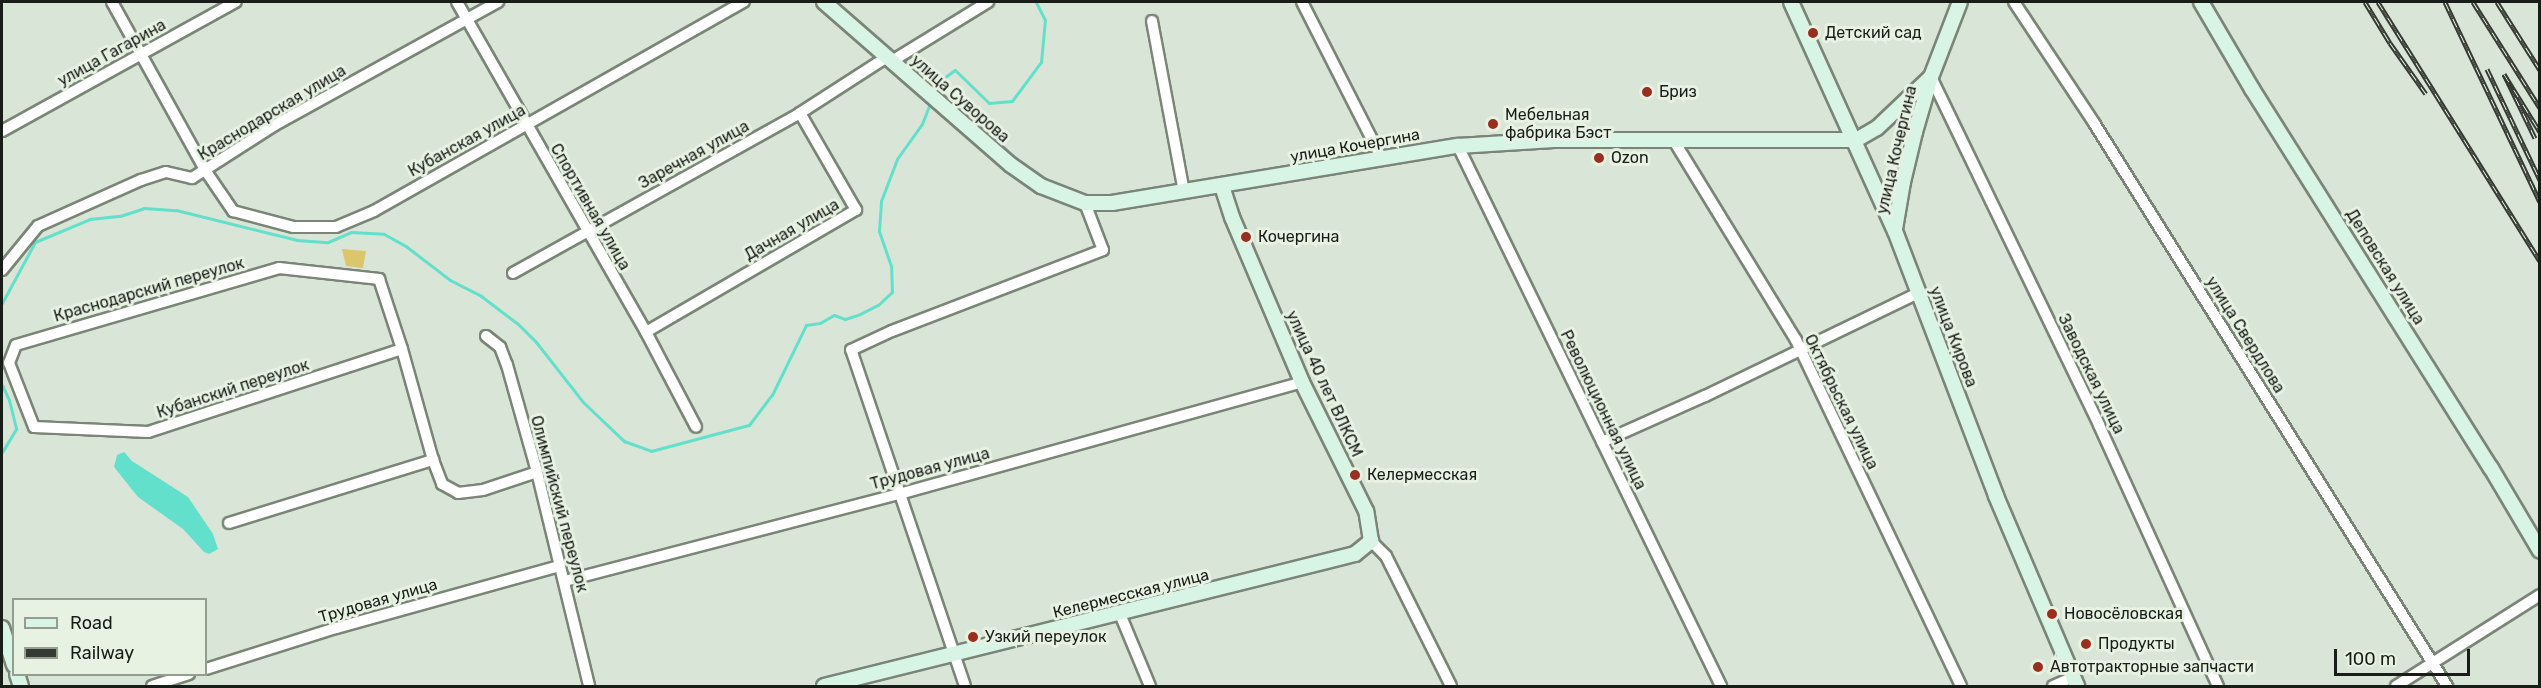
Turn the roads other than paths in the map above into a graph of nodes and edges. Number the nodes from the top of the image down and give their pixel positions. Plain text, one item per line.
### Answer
1 (112, 2) edge
2 (236, 2) edge
3 (457, 2) edge
4 (498, 2) edge
5 (744, 2) edge
6 (824, 2) edge
7 (988, 2) edge
8 (1302, 2) edge
9 (1791, 2) edge
10 (1960, 2) edge
11 (2014, 2) edge
12 (2201, 2) edge
13 (468, 19) junction
14 (1152, 21) dead end
15 (142, 53) junction
16 (890, 59) junction
17 (1931, 77) junction
18 (800, 113) junction
19 (526, 126) junction
20 (2, 130) edge
21 (1856, 140) junction
22 (1674, 141) junction
23 (1458, 146) junction
24 (1381, 157) junction
25 (205, 170) junction
26 (1222, 186) junction
27 (1184, 192) junction
28 (1085, 202) junction
29 (1895, 231) junction
30 (587, 232) junction
31 (2, 270) edge
32 (513, 273) dead end
33 (1918, 292) junction
34 (646, 332) junction
35 (486, 336) dead end
36 (1799, 348) junction
37 (402, 350) junction
38 (1302, 382) junction
39 (34, 427) joint
40 (696, 428) dead end
41 (1602, 442) junction
42 (433, 460) junction
43 (537, 472) junction
44 (899, 494) junction
45 (229, 523) dead end
46 (1371, 541) junction
47 (2540, 551) edge
48 (560, 566) junction
49 (565, 581) junction
50 (2540, 595) edge
51 (1120, 614) junction
52 (2, 628) edge
53 (955, 656) junction
54 (12, 659) edge
55 (2432, 663) junction
56 (207, 669) edge
57 (186, 676) edge
58 (2075, 682) edge
59 (152, 687) edge
60 (589, 687) edge
61 (824, 687) edge
62 (965, 687) edge
63 (1149, 687) edge
64 (1452, 687) edge
65 (1721, 687) edge
66 (1961, 687) edge
67 (2053, 687) edge
68 (2218, 687) edge
69 (2396, 687) edge
70 (2446, 687) edge

1 - 15 street, Кубанская улица
2 - 15 street, улица Гагарина
3 - 13 street, Спортивная улица
4 - 13 street, Краснодарская улица
5 - 19 street, Кубанская улица
6 - 16 street, улица Суворова
7 - 16 street, Заречная улица
8 - 24 street
9 - 21 street, улица Кирова
10 - 17 street, улица Кочергина
11 - 55 street, улица Свердлова
12 - 47 street, Деповская улица
13 - 19 street, Спортивная улица
13 - 25 street, Краснодарская улица
14 - 27 street
15 - 20 street, улица Гагарина
15 - 25 street, Кубанская улица
16 - 18 street, Заречная улица
16 - 28 street, улица Суворова
17 - 21 street, улица Кочергина
17 - 29 street, улица Кочергина
17 - 68 street, Заводская улица
18 - 30 street, Заречная улица
18 - 34 street, Дачная улица
19 - 25 street, Кубанская улица
19 - 30 street, Спортивная улица
21 - 22 street, улица Кочергина
21 - 29 street, улица Кирова
22 - 23 street, улица Кочергина
22 - 36 street, Октябрьская улица
23 - 24 street, улица Кочергина
23 - 41 street, Революционная улица
24 - 26 street, улица Кочергина
25 - 31 street, Краснодарская улица
26 - 27 street, улица Кочергина
26 - 38 street, улица 40 лет ВЛКСМ
27 - 28 street, улица Кочергина
28 - 44 street
29 - 33 street, улица Кирова
30 - 32 street, Заречная улица
30 - 34 street, Спортивная улица
33 - 36 street
33 - 58 street, улица Кирова
34 - 40 street, Спортивная улица
35 - 43 street, Олимпийский переулок
36 - 41 street
36 - 66 street, Октябрьская улица
37 - 39 street, Кубанский переулок
37 - 39 street, Краснодарский переулок
37 - 42 street
38 - 44 street, Трудовая улица
38 - 46 street, улица 40 лет ВЛКСМ
41 - 65 street, Революционная улица
42 - 43 street
42 - 45 street
43 - 48 street, Олимпийский переулок
44 - 49 street, Трудовая улица
44 - 53 street
46 - 51 street, Келермесская улица
46 - 64 street
48 - 49 street, Олимпийский переулок
48 - 56 street, Трудовая улица
49 - 60 street, Олимпийский переулок
50 - 55 street
51 - 53 street, Келермесская улица
51 - 63 street
52 - 54 street
53 - 61 street, Келермесская улица
53 - 62 street
55 - 69 street
55 - 70 street, улица Свердлова
57 - 59 street
58 - 67 street

